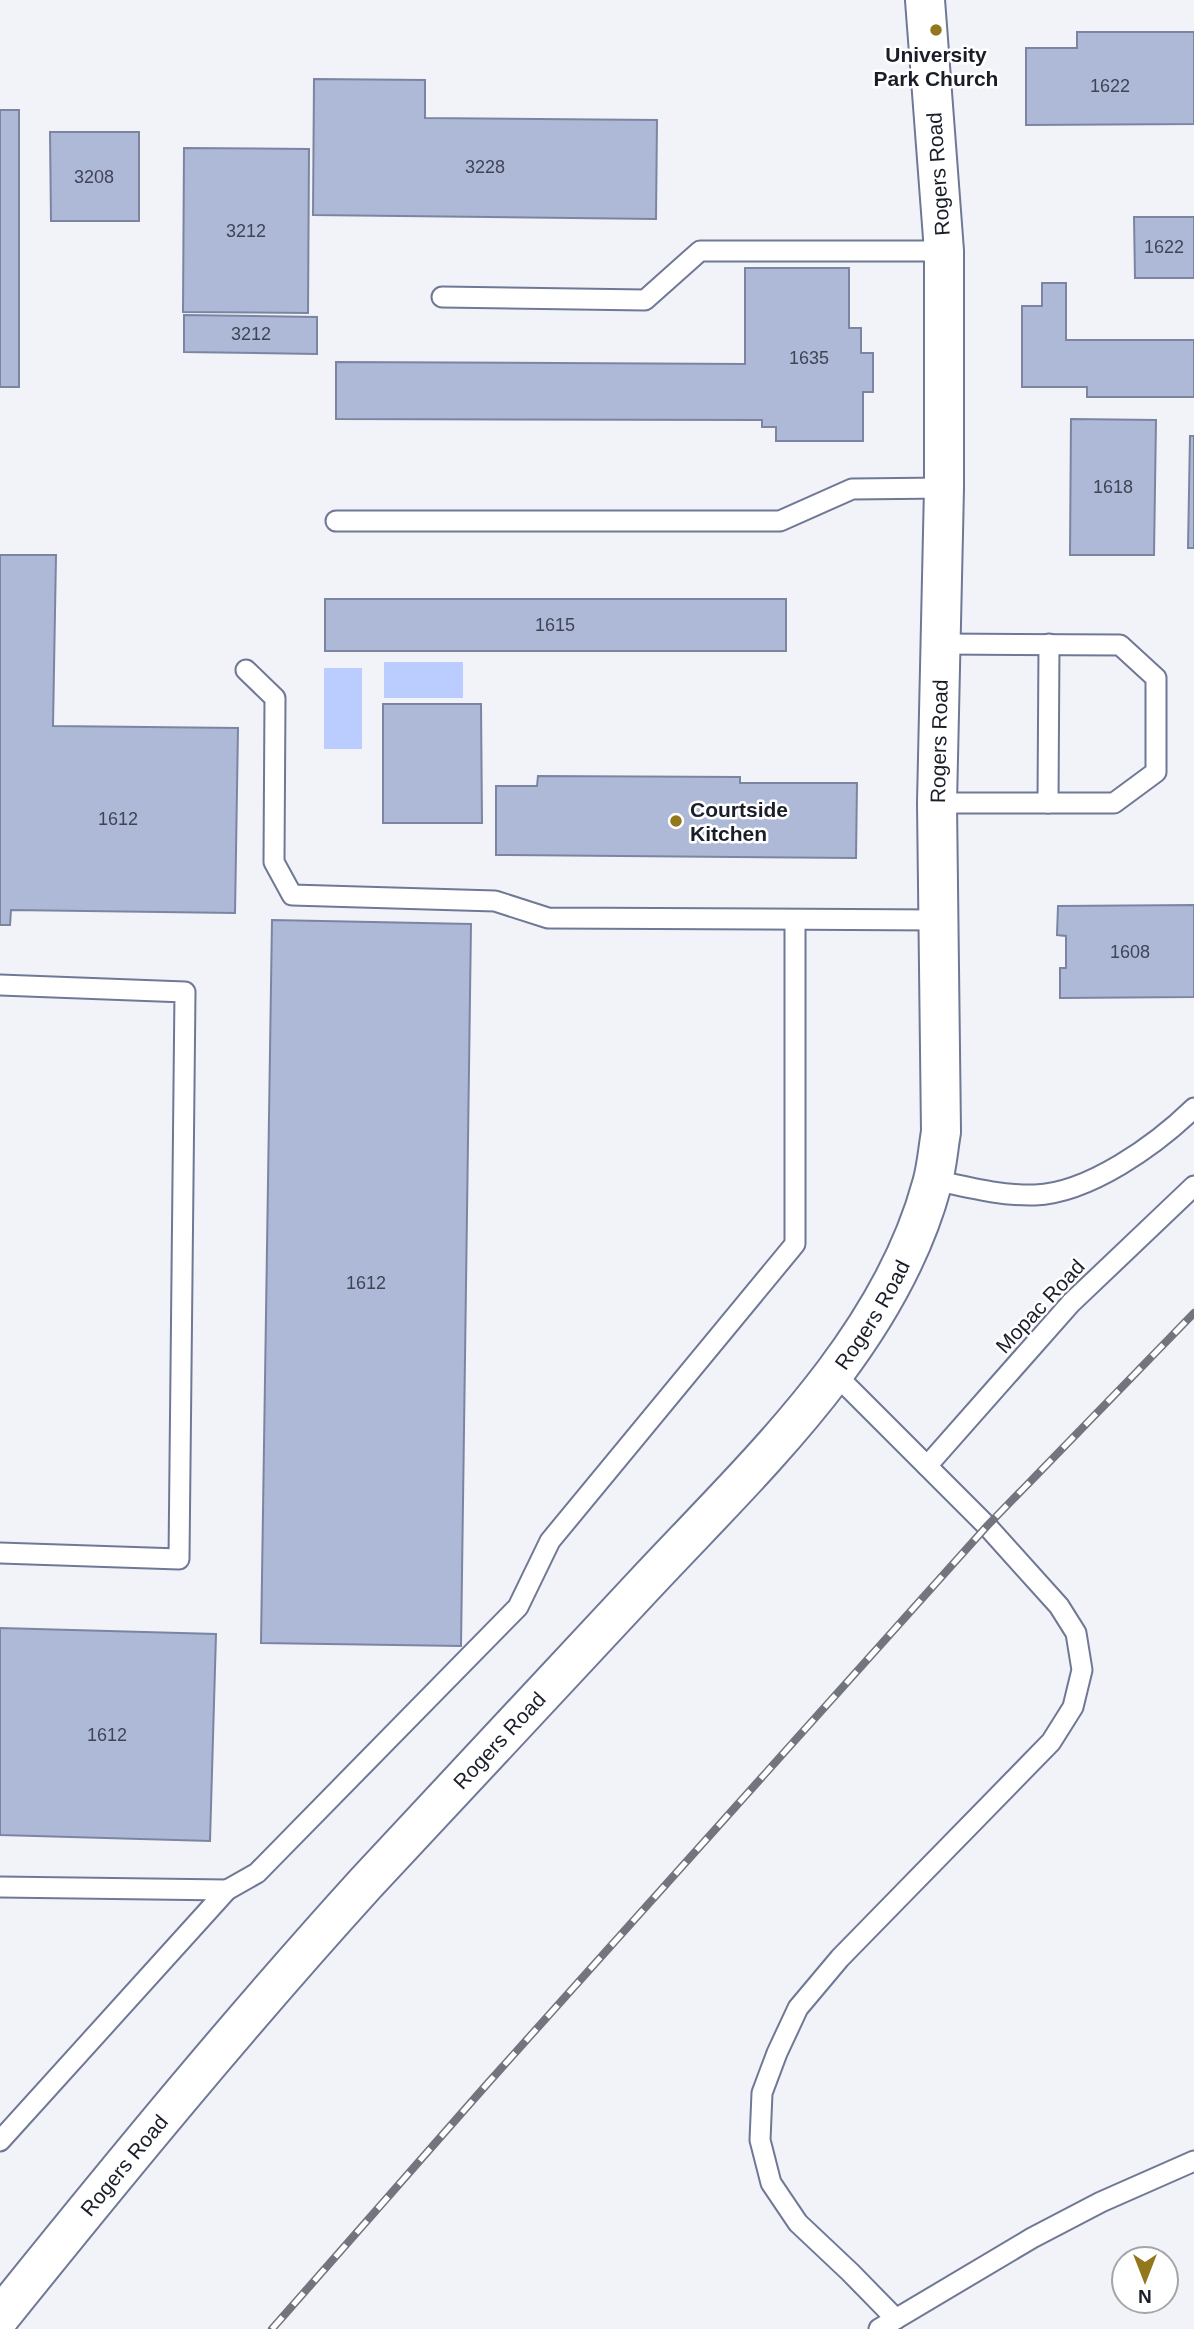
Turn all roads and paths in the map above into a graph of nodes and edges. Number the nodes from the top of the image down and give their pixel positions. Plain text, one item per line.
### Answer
1 (925, 0) edge
2 (944, 251) junction
3 (442, 297) dead end
4 (944, 488) junction
5 (336, 521) dead end
6 (940, 644) junction
7 (1049, 644) junction
8 (246, 670) dead end
9 (937, 803) junction
10 (1048, 803) junction
11 (794, 920) junction
12 (938, 920) junction
13 (0, 985) edge
14 (1194, 1108) edge
15 (933, 1180) junction
16 (1194, 1186) edge
17 (833, 1372) junction
18 (927, 1466) junction
19 (0, 1553) edge
20 (0, 1887) edge
21 (227, 1890) junction
22 (0, 2141) edge
23 (1194, 2161) edge
24 (0, 2317) edge
25 (896, 2319) junction
26 (879, 2329) edge

1 - 2 street, Rogers Road
2 - 3 lane
2 - 4 street, Rogers Road
4 - 5 lane
4 - 6 street, Rogers Road
6 - 7 lane
6 - 9 street, Rogers Road
7 - 10 lane
7 - 10 lane
8 - 11 lane
9 - 10 lane
9 - 12 street, Rogers Road
11 - 12 lane
11 - 21 lane
12 - 15 street, Rogers Road
13 - 19 lane
14 - 15 lane
15 - 17 street, Rogers Road
16 - 18 lane, Mopac Road
17 - 18 lane
17 - 24 street, Rogers Road
18 - 25 lane
20 - 21 lane
21 - 22 lane
23 - 25 lane
25 - 26 lane

